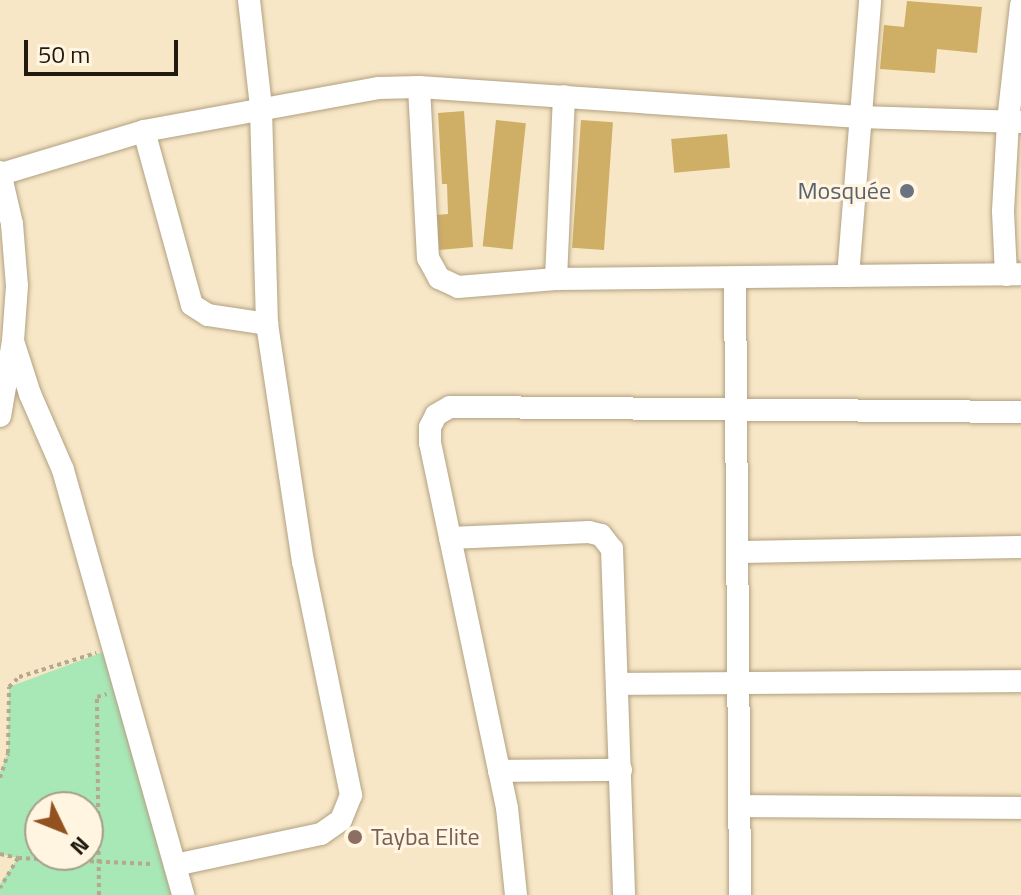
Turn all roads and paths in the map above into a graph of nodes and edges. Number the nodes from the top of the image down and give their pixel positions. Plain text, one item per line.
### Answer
1 (249, 0) edge
2 (870, 0) edge
3 (1021, 5) edge
4 (419, 87) junction
5 (564, 96) junction
6 (261, 107) junction
7 (859, 117) junction
8 (1014, 122) edge
9 (144, 131) junction
10 (0, 173) edge
11 (1013, 274) edge
12 (848, 276) junction
13 (556, 279) junction
14 (735, 279) junction
15 (267, 324) junction
16 (13, 341) junction
17 (736, 411) junction
18 (1021, 412) edge
19 (0, 416) edge
20 (450, 538) junction
21 (1021, 547) edge
22 (738, 552) junction
23 (114, 648) junction
24 (1021, 681) edge
25 (737, 683) junction
26 (619, 684) junction
27 (125, 688) junction
28 (621, 770) junction
29 (499, 771) junction
30 (0, 778) edge
31 (98, 791) edge
32 (742, 806) junction
33 (1021, 808) edge
34 (0, 854) edge
35 (18, 858) junction
36 (24, 858) edge
37 (104, 861) edge
38 (175, 865) junction
39 (99, 871) edge
40 (0, 888) edge
41 (99, 895) edge
42 (183, 895) edge
43 (516, 895) edge
44 (624, 895) edge
45 (740, 895) edge

1 - 6 street
2 - 7 street
3 - 8 street
4 - 5 street
4 - 6 street
4 - 13 street
5 - 7 street
5 - 13 street
6 - 9 street
6 - 15 street
7 - 8 street
7 - 12 street
8 - 11 street
9 - 10 street
9 - 15 street
10 - 16 street
11 - 12 street
12 - 14 street
13 - 14 street
14 - 17 street
15 - 38 street
16 - 19 street
16 - 23 street
17 - 18 street
17 - 20 street
17 - 22 street
20 - 26 street
20 - 29 street
21 - 22 street
22 - 25 street
23 - 27 street
23 - 30 path
24 - 25 street
25 - 26 street
25 - 32 street
26 - 28 street
27 - 31 path
27 - 38 street
28 - 29 street
28 - 44 street
29 - 43 street
32 - 33 street
32 - 45 street
34 - 35 path
35 - 36 path
35 - 40 path
37 - 38 path
38 - 42 street
39 - 41 path

